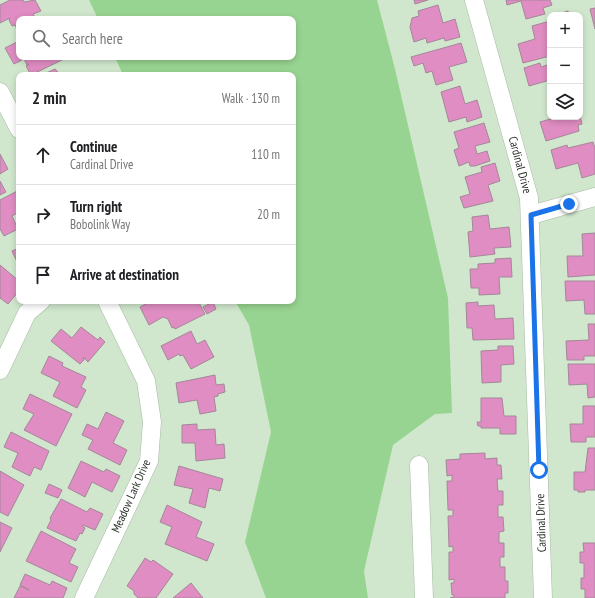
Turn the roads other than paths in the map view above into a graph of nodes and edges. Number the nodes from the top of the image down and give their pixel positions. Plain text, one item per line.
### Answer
1 (474, 0) edge
2 (0, 92) edge
3 (16, 123) edge
4 (595, 197) edge
5 (531, 215) junction
6 (38, 304) edge
7 (108, 304) edge
8 (0, 370) edge
9 (419, 465) dead end
10 (85, 598) edge
11 (424, 598) edge
12 (543, 598) edge

1 - 5 street, Cardinal Drive
2 - 3 street
4 - 5 street
5 - 12 street, Cardinal Drive
6 - 8 street
7 - 10 street, Meadow Lark Drive
9 - 11 street

